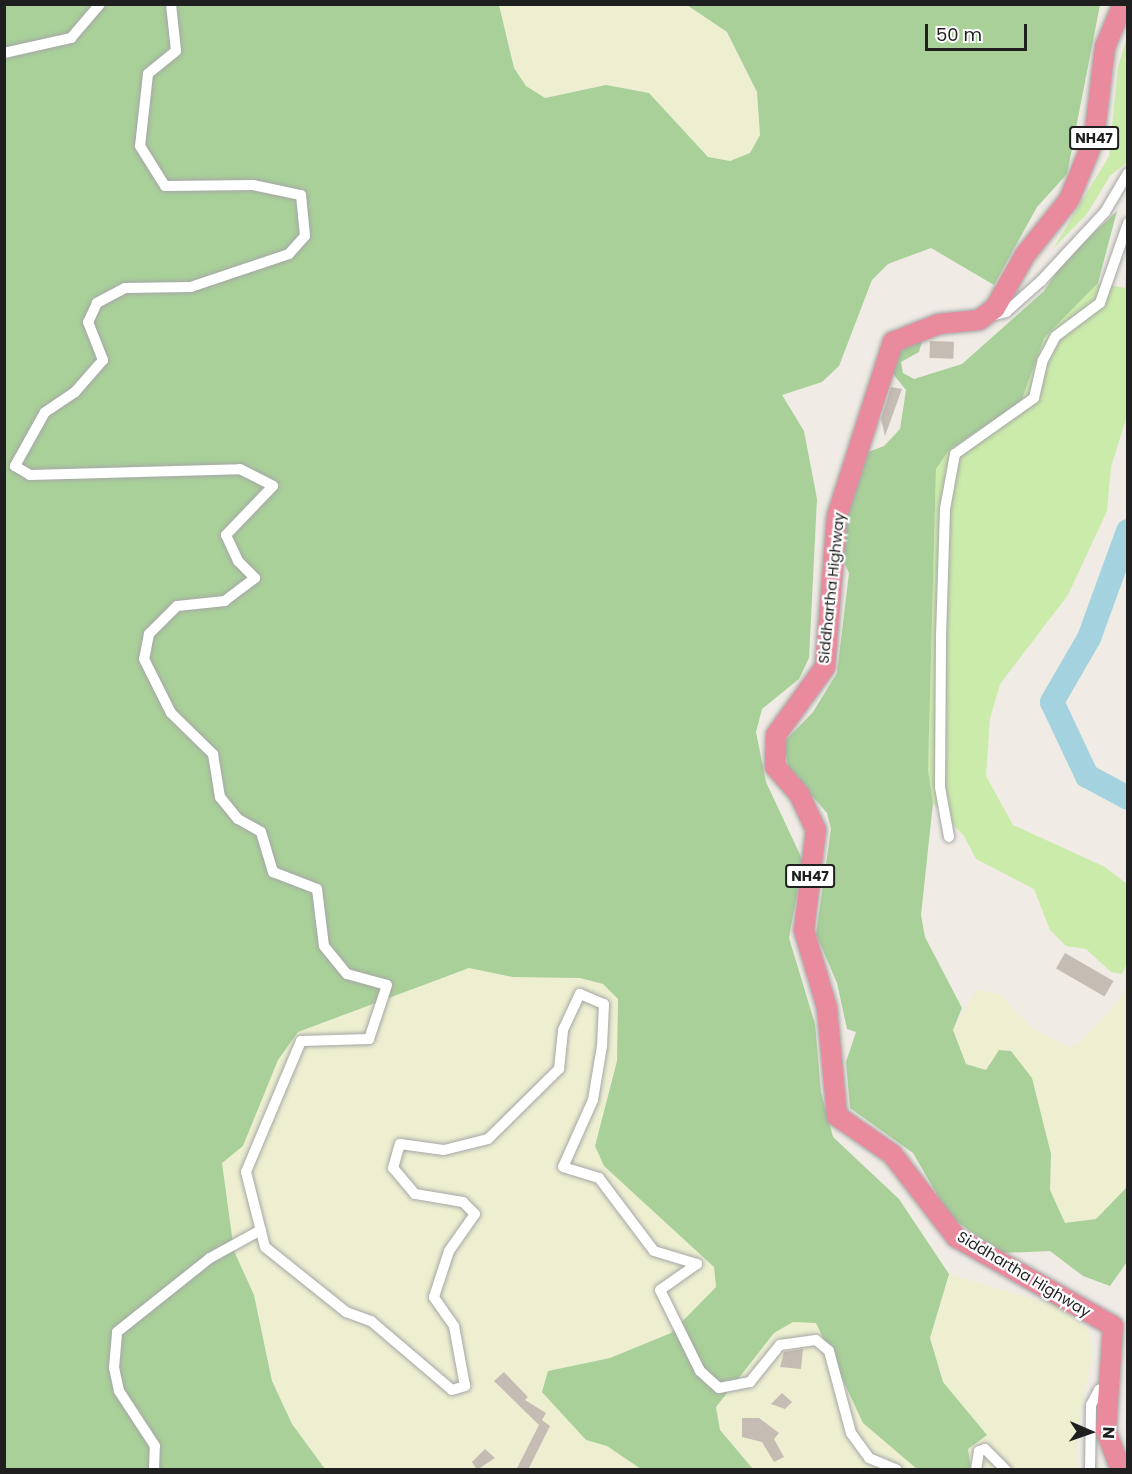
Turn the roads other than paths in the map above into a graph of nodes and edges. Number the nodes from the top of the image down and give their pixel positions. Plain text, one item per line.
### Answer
1 (100, 4) edge
2 (171, 4) edge
3 (1123, 4) edge
4 (4, 53) edge
5 (1128, 172) edge
6 (1128, 223) edge
7 (980, 320) junction
8 (949, 837) dead end
9 (261, 1230) junction
10 (1111, 1384) junction
11 (154, 1470) edge
12 (897, 1470) edge
13 (976, 1470) edge
14 (1006, 1470) edge
15 (1090, 1470) edge
16 (1121, 1470) edge

1 - 4 street
2 - 9 street
3 - 7 highway, NH47
5 - 7 street
6 - 8 street
7 - 10 highway, Siddhartha Highway / NH47
9 - 11 street
9 - 12 street
10 - 15 street
10 - 16 highway, Siddhartha Highway / NH47
13 - 14 street

